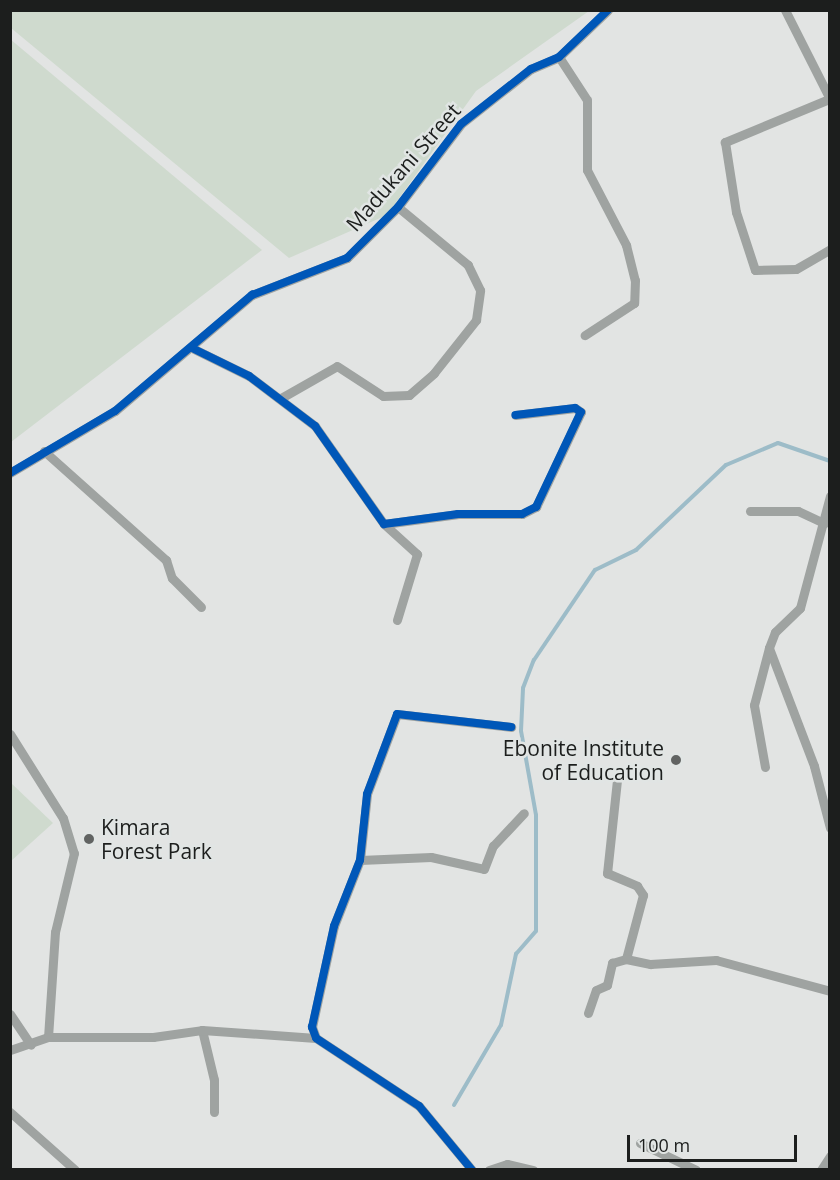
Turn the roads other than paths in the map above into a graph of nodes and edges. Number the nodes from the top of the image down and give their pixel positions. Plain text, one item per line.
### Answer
1 (608, 10) edge
2 (785, 10) edge
3 (559, 57) junction
4 (829, 99) edge
5 (398, 207) junction
6 (830, 249) edge
7 (585, 335) dead end
8 (194, 349) junction
9 (280, 398) junction
10 (515, 416) dead end
11 (44, 451) junction
12 (10, 473) edge
13 (830, 496) edge
14 (750, 511) dead end
15 (825, 523) junction
16 (384, 524) junction
17 (201, 607) dead end
18 (397, 620) dead end
19 (769, 648) junction
20 (511, 727) dead end
21 (10, 734) edge
22 (765, 767) dead end
23 (617, 780) dead end
24 (524, 813) dead end
25 (830, 828) edge
26 (360, 860) junction
27 (626, 959) junction
28 (830, 991) edge
29 (588, 1013) dead end
30 (10, 1014) edge
31 (202, 1030) junction
32 (48, 1037) junction
33 (316, 1038) junction
34 (32, 1045) junction
35 (10, 1050) edge
36 (10, 1112) edge
37 (214, 1112) dead end
38 (640, 1143) dead end
39 (830, 1156) edge
40 (75, 1170) edge
41 (472, 1170) edge
42 (489, 1170) edge
43 (533, 1170) edge
44 (696, 1170) edge
45 (821, 1170) edge

1 - 3 street, Madukani Street
2 - 4 street
3 - 5 street, Madukani Street
3 - 7 street
4 - 6 street
5 - 8 street, Madukani Street
5 - 9 street
8 - 9 street
8 - 11 street, Madukani Street
9 - 16 street
10 - 16 street
11 - 12 street, Madukani Street
11 - 17 street
13 - 15 street
14 - 15 street
15 - 19 street
16 - 18 street
19 - 22 street
19 - 25 street
20 - 26 street
21 - 32 street
23 - 27 street
24 - 26 street
26 - 33 street
27 - 28 street
27 - 29 street
30 - 34 street
31 - 32 street
31 - 33 street
31 - 37 street
32 - 34 street
33 - 41 street
34 - 35 street
36 - 40 street
38 - 44 street
39 - 45 street
42 - 43 street

